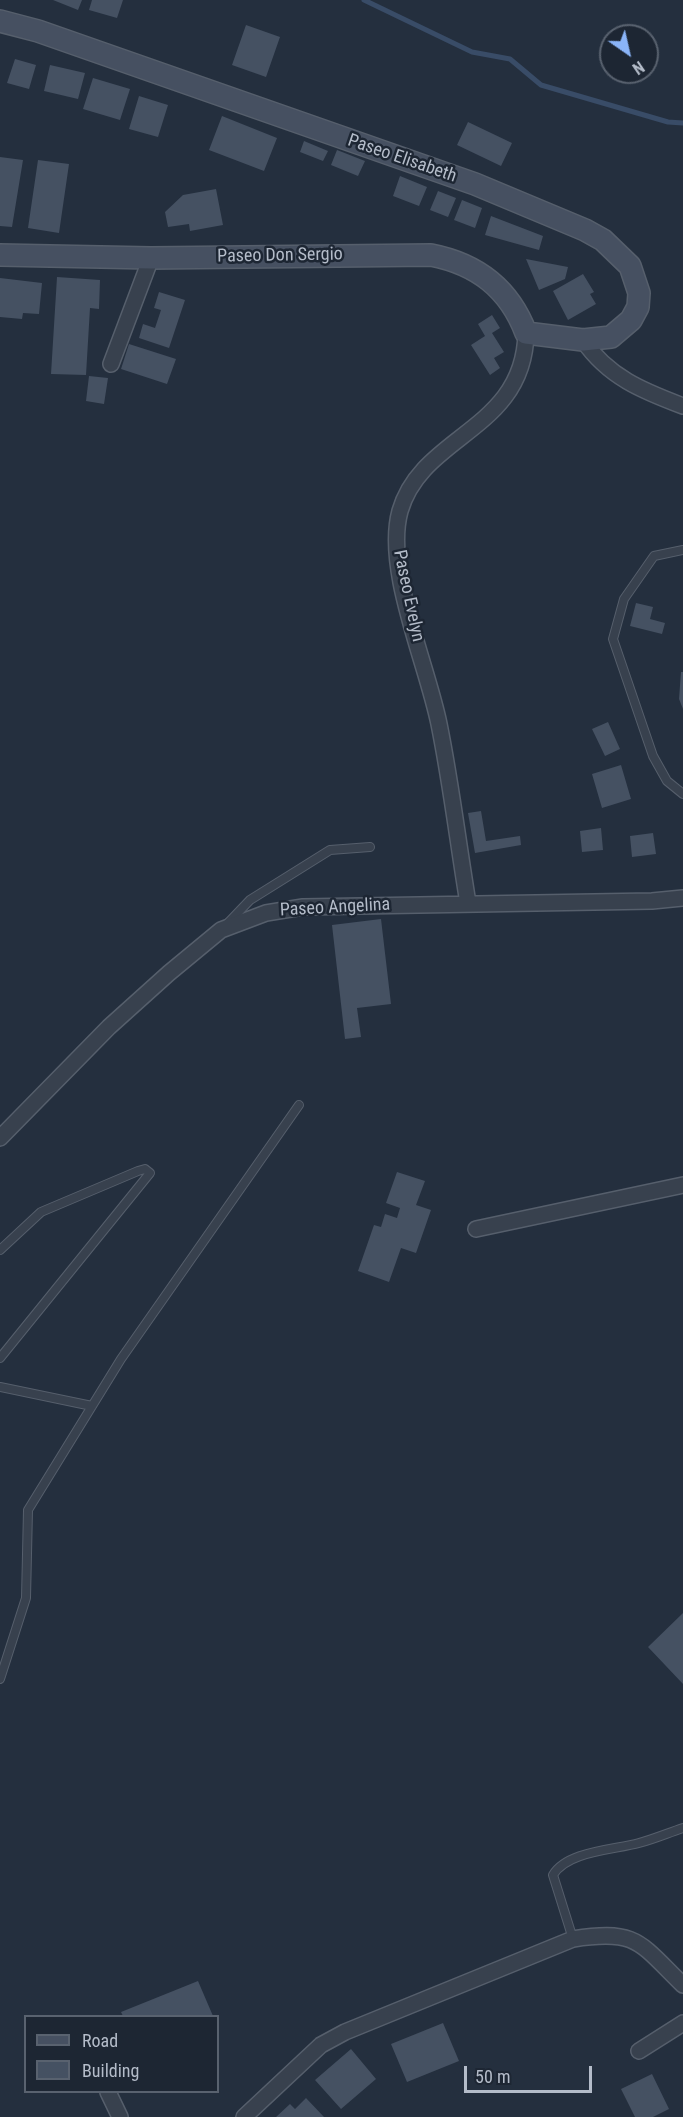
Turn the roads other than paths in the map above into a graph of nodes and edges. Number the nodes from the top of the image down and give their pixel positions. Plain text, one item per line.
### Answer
1 (0, 21) edge
2 (0, 255) edge
3 (151, 258) junction
4 (526, 333) junction
5 (583, 340) junction
6 (111, 364) dead end
7 (683, 406) edge
8 (683, 550) edge
9 (683, 794) edge
10 (370, 847) dead end
11 (683, 898) edge
12 (468, 903) junction
13 (221, 930) junction
14 (299, 1105) dead end
15 (0, 1138) edge
16 (683, 1185) edge
17 (476, 1229) dead end
18 (0, 1250) edge
19 (0, 1358) edge
20 (0, 1387) edge
21 (92, 1406) junction
22 (0, 1679) edge
23 (683, 1828) edge
24 (573, 1940) junction
25 (683, 1985) edge
26 (683, 2023) edge
27 (639, 2050) dead end
28 (109, 2093) edge
29 (120, 2117) edge
30 (244, 2117) edge

1 - 5 street, Paseo Elisabeth
2 - 3 street, Paseo Don Sergio
3 - 4 street, Paseo Don Sergio
3 - 6 street
4 - 5 street, Paseo Elisabeth
4 - 12 street, Paseo Evelyn
5 - 7 street
8 - 9 lane
10 - 13 lane
11 - 12 street, Paseo Angelina
12 - 13 street, Paseo Angelina
13 - 15 street, Paseo Angelina
14 - 21 lane
16 - 17 street
18 - 19 lane
20 - 21 lane
21 - 22 lane
23 - 24 lane
24 - 25 street
24 - 30 street
26 - 27 street
28 - 29 street

